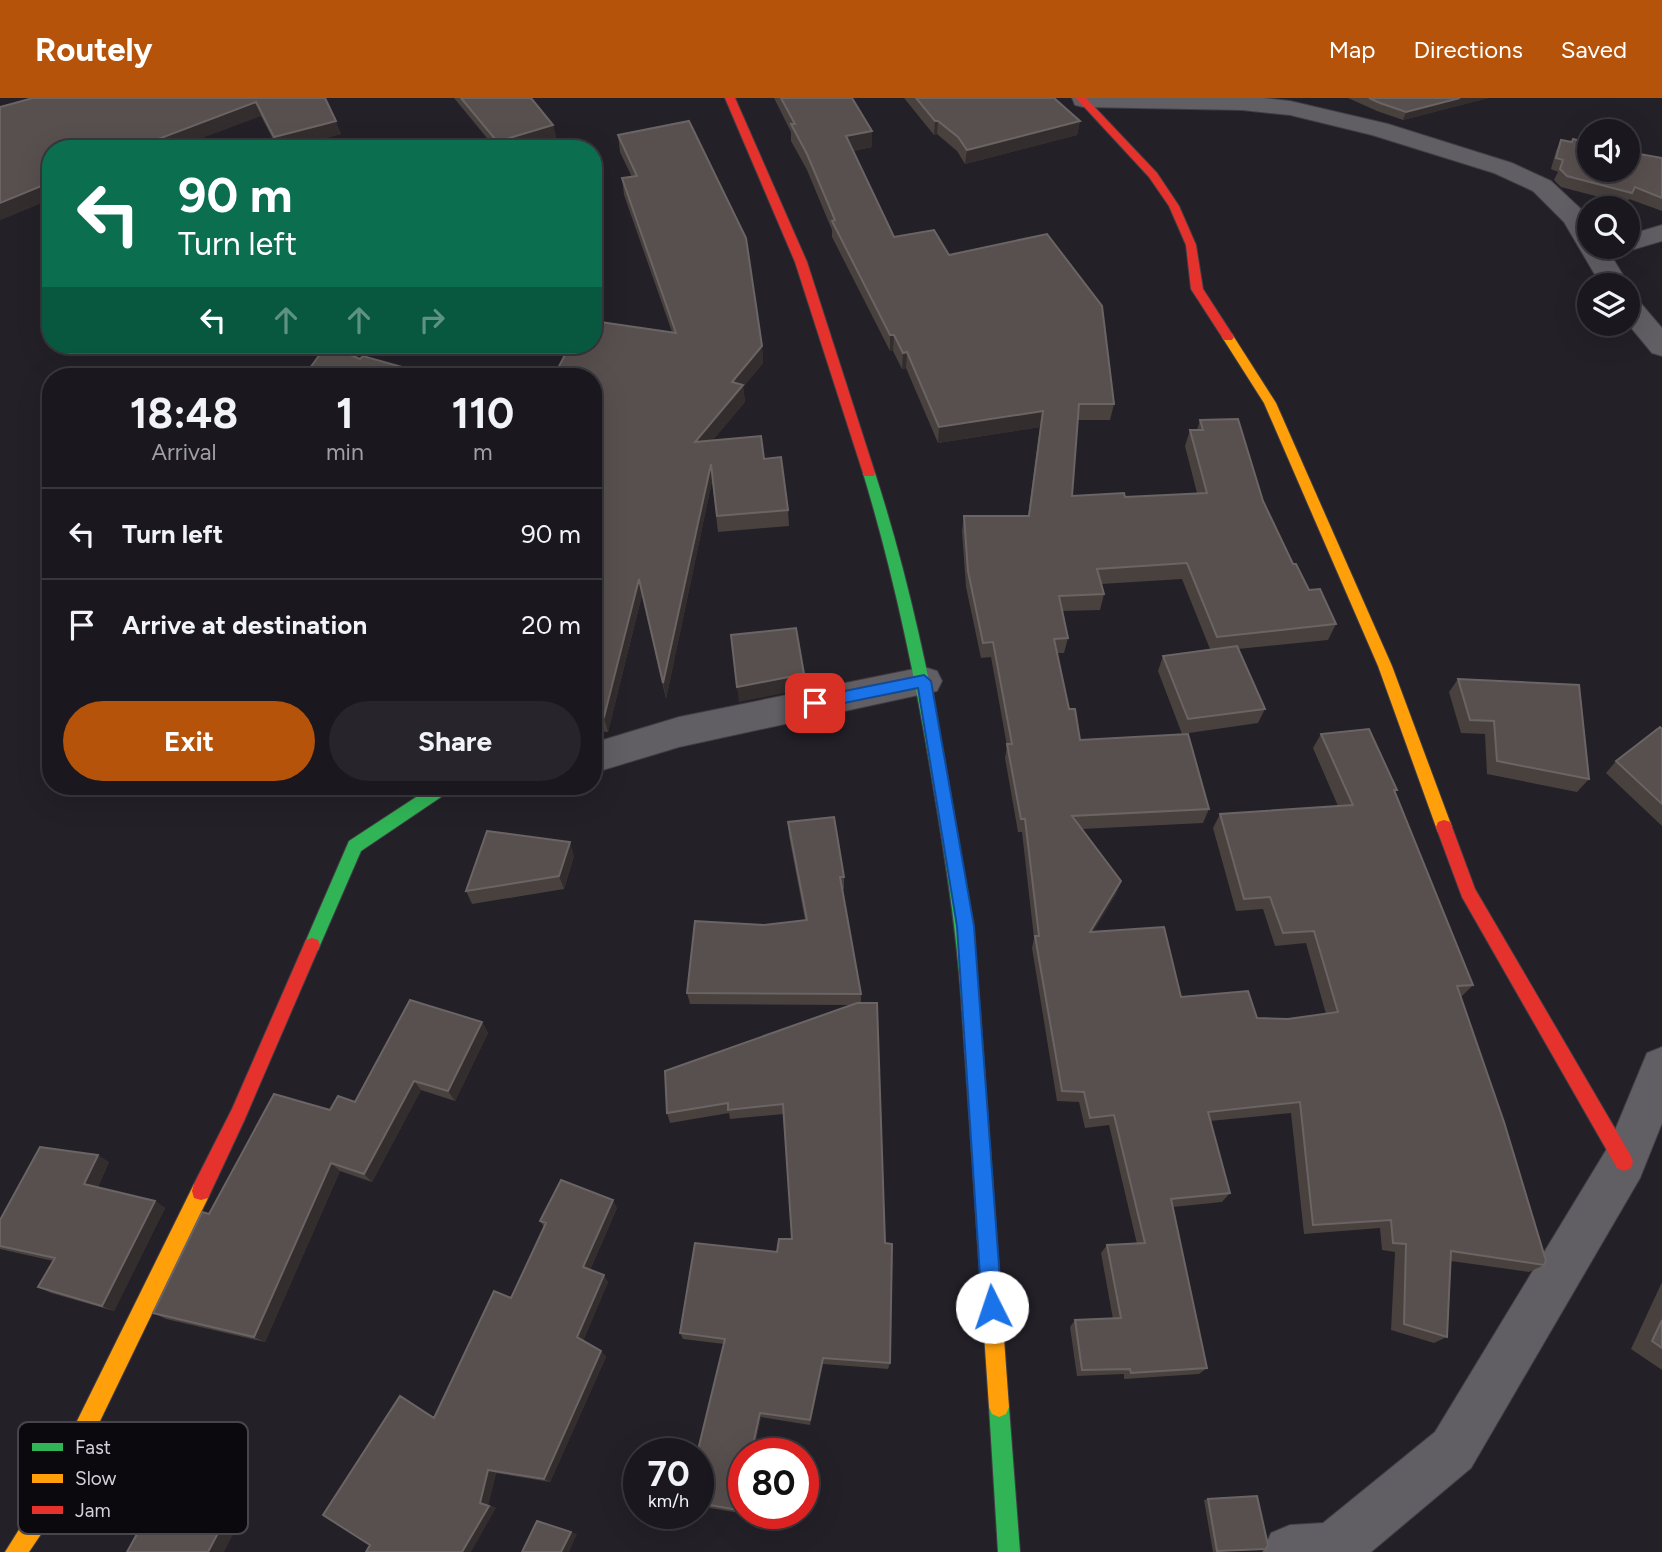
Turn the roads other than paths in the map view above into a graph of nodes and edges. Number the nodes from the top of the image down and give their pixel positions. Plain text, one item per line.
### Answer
1 (730, 98) edge
2 (1082, 99) edge
3 (1142, 99) edge
4 (1577, 221) edge
5 (1662, 233) edge
6 (1640, 239) edge
7 (1640, 320) edge
8 (1662, 347) edge
9 (924, 681) junction
10 (602, 755) edge
11 (431, 795) edge
12 (1662, 1068) edge
13 (1624, 1162) junction
14 (88, 1422) edge
15 (28, 1534) edge
16 (16, 1552) edge
17 (1009, 1552) edge
18 (1290, 1552) edge

1 - 9 main road
2 - 3 street
2 - 13 main road
3 - 4 street
5 - 6 street
7 - 8 street
9 - 10 street
9 - 17 main road
11 - 14 main road
12 - 13 street
13 - 18 street
15 - 16 main road

